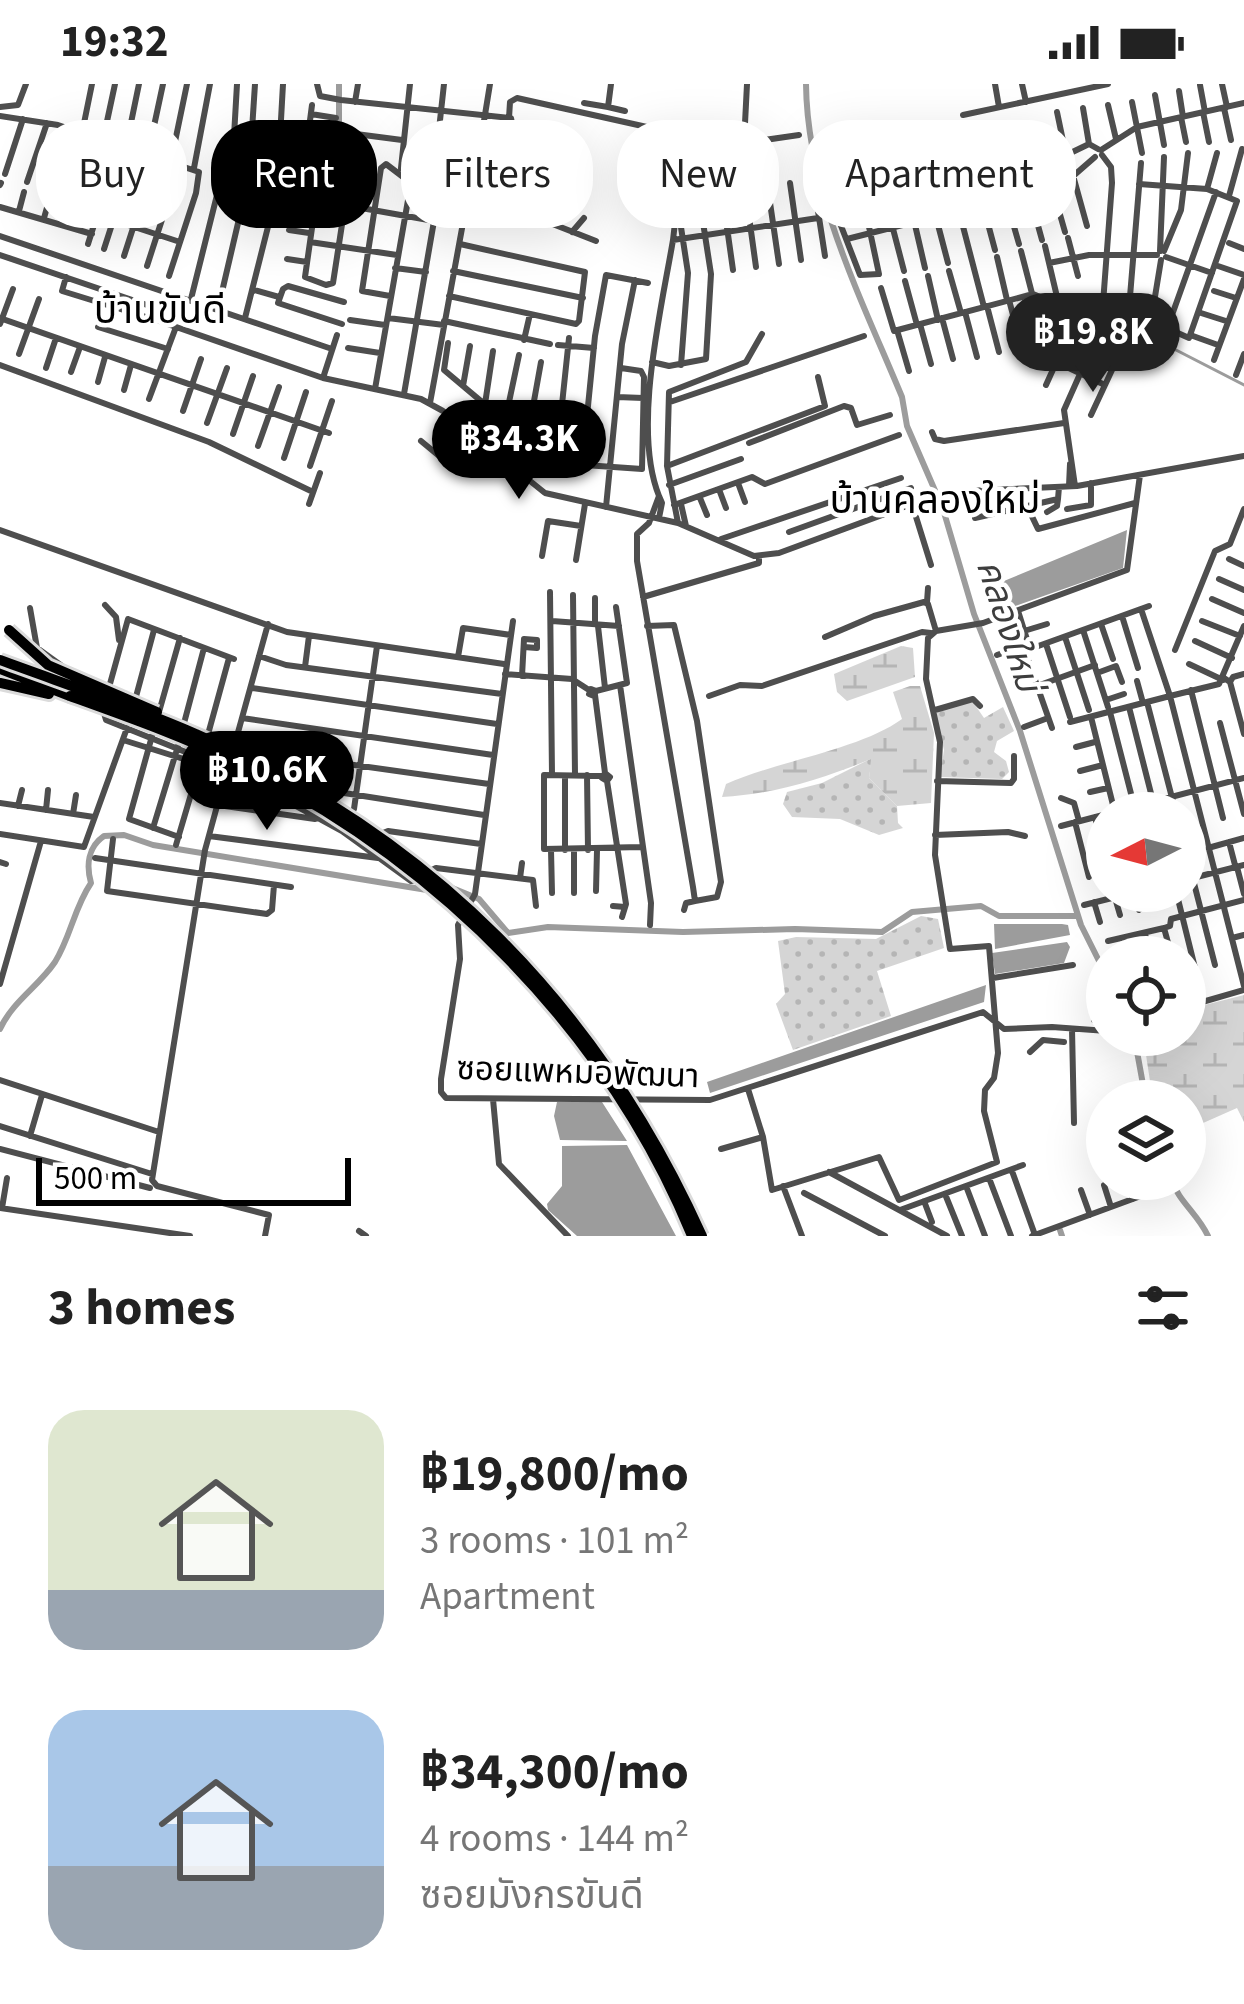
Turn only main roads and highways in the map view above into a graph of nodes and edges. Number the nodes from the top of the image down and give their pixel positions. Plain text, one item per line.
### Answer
1 (0, 617) edge
2 (0, 660) edge
3 (0, 677) edge
4 (70, 696) junction
5 (178, 727) junction
6 (692, 1236) edge
7 (702, 1236) edge

1 - 5 highway, bridge
2 - 5 highway, bridge
3 - 4 highway, bridge
3 - 4 highway
4 - 6 highway, bridge
5 - 7 highway, bridge

